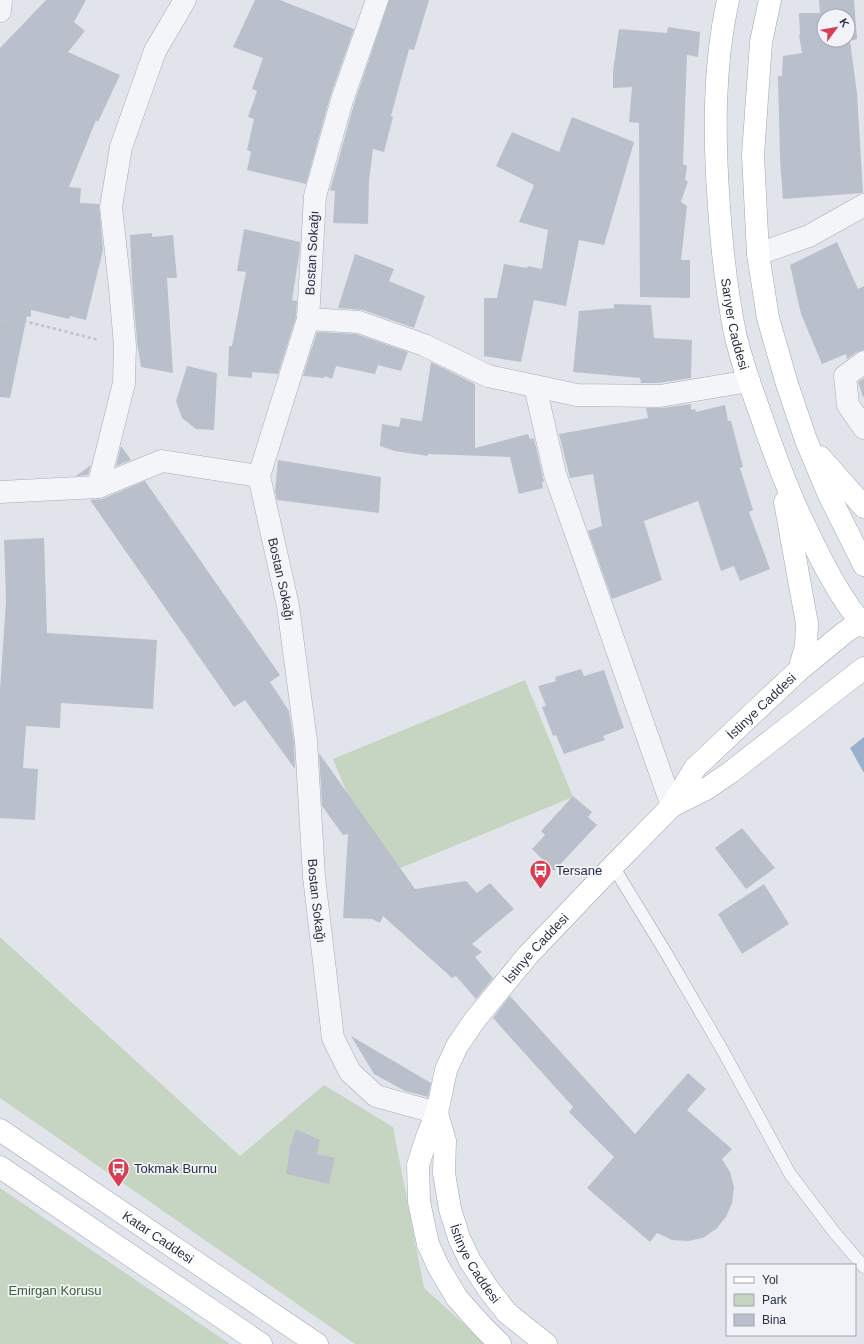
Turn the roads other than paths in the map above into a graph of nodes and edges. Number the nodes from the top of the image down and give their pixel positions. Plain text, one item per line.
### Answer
1 (1, 0) edge
2 (186, 0) edge
3 (377, 0) edge
4 (728, 0) edge
5 (770, 0) edge
6 (0, 11) edge
7 (864, 205) edge
8 (758, 254) junction
9 (308, 319) junction
10 (864, 362) edge
11 (749, 381) junction
12 (535, 386) junction
13 (864, 428) edge
14 (806, 440) junction
15 (779, 467) junction
16 (259, 476) junction
17 (98, 486) junction
18 (0, 492) edge
19 (864, 507) edge
20 (864, 565) edge
21 (863, 622) edge
22 (864, 668) edge
23 (799, 670) junction
24 (672, 806) junction
25 (613, 866) junction
26 (437, 1113) junction
27 (0, 1130) edge
28 (0, 1167) edge
29 (864, 1267) edge
30 (261, 1344) edge
31 (317, 1344) edge
32 (500, 1344) edge
33 (546, 1344) edge

1 - 6 street
2 - 17 street
3 - 9 street, Bostan Sokağı
4 - 11 main road, Sarıyer Caddesi
5 - 8 main road
7 - 8 street
8 - 14 main road
9 - 12 street
9 - 16 street, Bostan Sokağı
10 - 13 street
11 - 12 street
11 - 15 main road, Sarıyer Caddesi
12 - 24 street
14 - 19 main road
14 - 20 main road
15 - 21 main road, Sarıyer Caddesi
15 - 23 main road
16 - 17 street
16 - 26 street, Bostan Sokağı
17 - 18 street
21 - 23 main road, İstinye Caddesi
22 - 24 main road, İstinye Caddesi
23 - 24 main road, İstinye Caddesi
24 - 25 main road, İstinye Caddesi
25 - 26 main road, İstinye Caddesi
25 - 29 lane
26 - 32 main road, İstinye Caddesi
26 - 33 main road, İstinye Caddesi
27 - 31 main road, Katar Caddesi
28 - 30 main road

